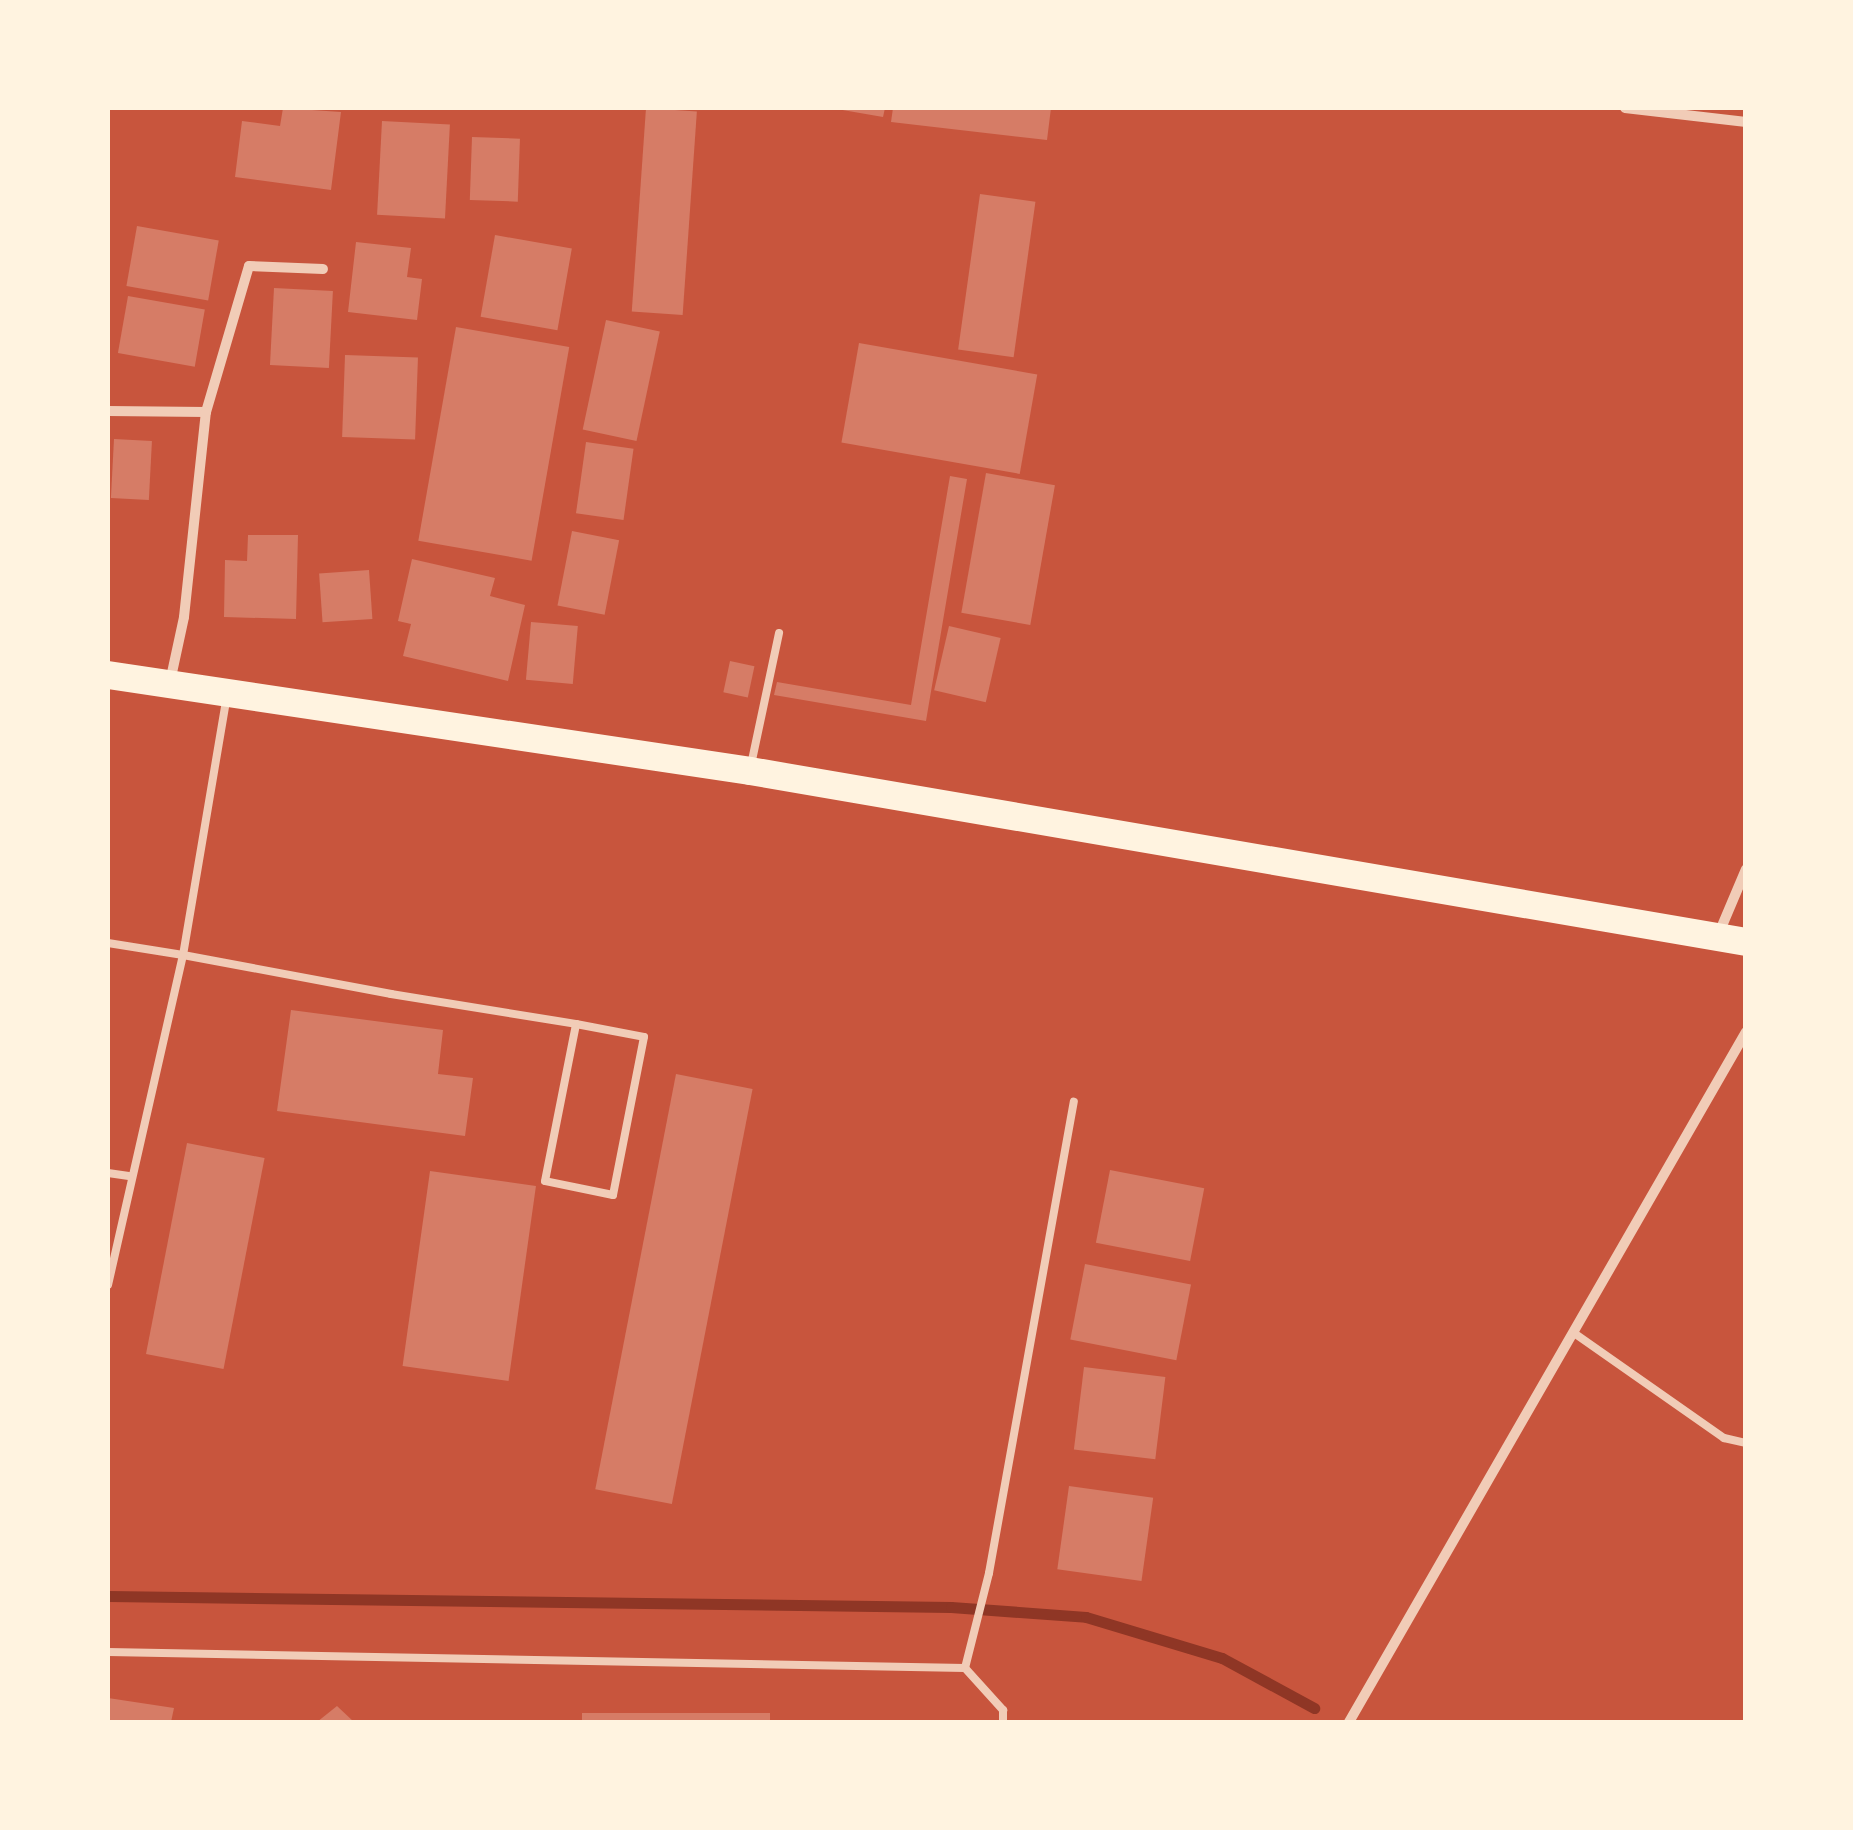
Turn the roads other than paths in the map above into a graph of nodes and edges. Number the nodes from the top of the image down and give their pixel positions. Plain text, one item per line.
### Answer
1 (1625, 108) edge
2 (1746, 122) edge
3 (323, 269) dead end
4 (108, 411) edge
5 (206, 412) junction
6 (779, 633) dead end
7 (108, 674) edge
8 (170, 684) junction
9 (228, 691) junction
10 (750, 770) junction
11 (1746, 870) edge
12 (1732, 939) edge
13 (108, 943) edge
14 (183, 955) junction
15 (576, 1024) junction
16 (1746, 1032) edge
17 (1074, 1102) dead end
18 (108, 1172) edge
19 (129, 1176) junction
20 (108, 1285) edge
21 (1574, 1333) junction
22 (1746, 1443) edge
23 (108, 1652) edge
24 (966, 1668) junction
25 (1003, 1722) edge
26 (1349, 1722) edge

1 - 2 street
3 - 5 street
4 - 5 street
5 - 8 street
6 - 10 lane
7 - 8 highway
8 - 9 highway
9 - 10 highway
9 - 14 lane
10 - 12 highway
11 - 12 street
13 - 14 lane
14 - 15 lane
14 - 19 lane
15 - 15 lane
16 - 21 street
17 - 24 lane
18 - 19 lane
19 - 20 lane
21 - 22 lane
21 - 26 street
23 - 24 lane
24 - 25 lane

